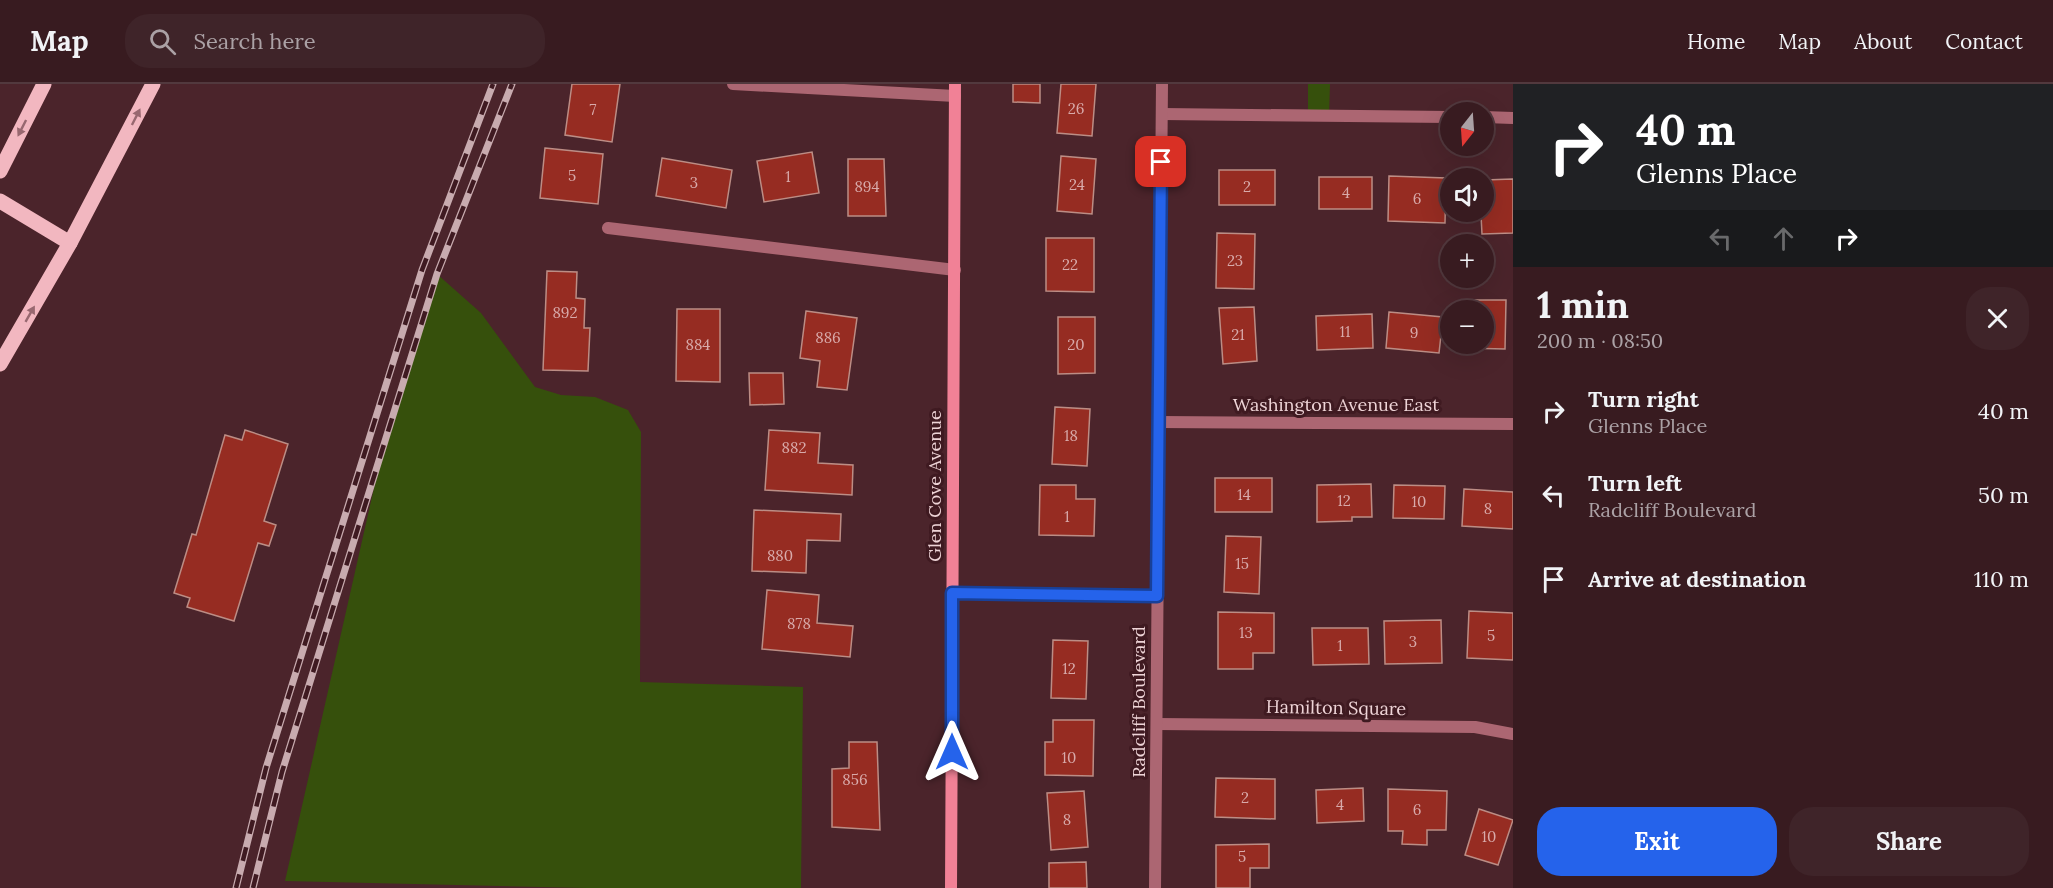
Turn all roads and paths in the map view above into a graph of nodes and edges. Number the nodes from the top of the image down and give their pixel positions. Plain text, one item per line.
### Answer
1 (44, 84) edge
2 (153, 84) edge
3 (732, 84) edge
4 (1162, 84) edge
5 (955, 90) edge
6 (1162, 114) junction
7 (1440, 117) edge
8 (1494, 117) edge
9 (1513, 117) edge
10 (0, 171) edge
11 (0, 201) edge
12 (608, 228) dead end
13 (70, 243) junction
14 (955, 270) junction
15 (0, 364) edge
16 (1159, 422) junction
17 (1513, 424) edge
18 (952, 593) junction
19 (1157, 596) junction
20 (1157, 724) junction
21 (1513, 734) edge
22 (951, 888) edge
23 (1155, 888) edge

1 -> 10 main road
13 -> 2 main road
3 - 5 street
4 - 6 street, Radcliff Boulevard
5 - 14 main road, Glen Cove Avenue
6 - 7 street
6 - 16 street, Radcliff Boulevard
8 - 9 street
11 - 13 main road
12 - 14 street
15 -> 13 main road
14 - 18 main road, Glen Cove Avenue
16 - 17 street, Washington Avenue East
16 - 19 street, Radcliff Boulevard
18 - 19 street
18 - 22 main road, Glen Cove Avenue
19 - 20 street, Radcliff Boulevard
20 - 21 street, Hamilton Square
20 - 23 street, Radcliff Boulevard

